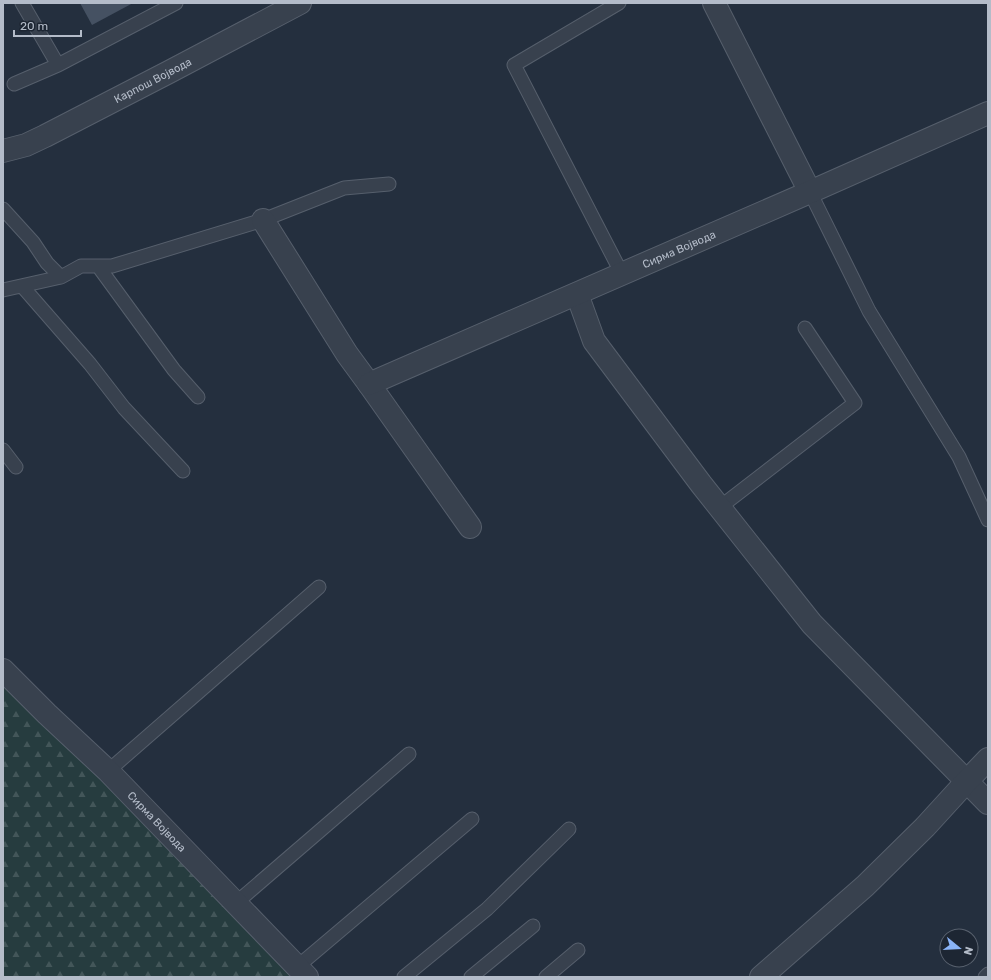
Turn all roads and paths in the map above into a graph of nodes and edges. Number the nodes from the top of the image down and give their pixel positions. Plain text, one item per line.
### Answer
1 (22, 3) edge
2 (176, 3) edge
3 (300, 3) edge
4 (619, 3) edge
5 (714, 3) edge
6 (58, 66) junction
7 (14, 84) dead end
8 (988, 113) edge
9 (3, 151) edge
10 (389, 184) dead end
11 (810, 192) junction
12 (3, 209) edge
13 (262, 220) junction
14 (98, 266) junction
15 (622, 274) junction
16 (61, 277) junction
17 (22, 286) junction
18 (3, 290) edge
19 (577, 294) junction
20 (805, 328) dead end
21 (369, 384) junction
22 (198, 397) dead end
23 (3, 450) edge
24 (16, 466) dead end
25 (183, 471) dead end
26 (719, 508) junction
27 (988, 520) edge
28 (470, 527) dead end
29 (319, 587) dead end
30 (3, 670) edge
31 (409, 754) dead end
32 (988, 759) edge
33 (108, 771) junction
34 (967, 781) junction
35 (988, 803) edge
36 (472, 819) dead end
37 (569, 828) dead end
38 (236, 903) junction
39 (533, 926) dead end
40 (578, 950) dead end
41 (302, 972) edge
42 (988, 974) edge
43 (404, 977) edge
44 (471, 977) edge
45 (546, 977) edge
46 (761, 977) edge
47 (985, 977) edge

1 - 6 lane
2 - 6 lane
3 - 9 street, Карпош Војвода
4 - 15 lane
5 - 11 street
6 - 7 lane
8 - 11 street, Сирма Војвода
10 - 13 lane
11 - 15 street, Сирма Војвода
11 - 27 lane
12 - 16 lane
13 - 14 lane
13 - 21 street
14 - 16 lane
14 - 22 lane
15 - 19 street, Сирма Војвода
16 - 17 lane
17 - 18 lane
17 - 25 lane
19 - 21 street, Сирма Војвода
19 - 26 street
20 - 26 lane
21 - 28 street
23 - 24 lane
26 - 34 street
29 - 33 lane
30 - 33 street, Сирма Војвода
31 - 38 lane
32 - 34 street
33 - 38 street, Сирма Војвода
34 - 35 street
34 - 46 street
36 - 41 lane
37 - 43 lane
38 - 41 street, Сирма Војвода
39 - 44 lane
40 - 45 lane
42 - 47 lane

